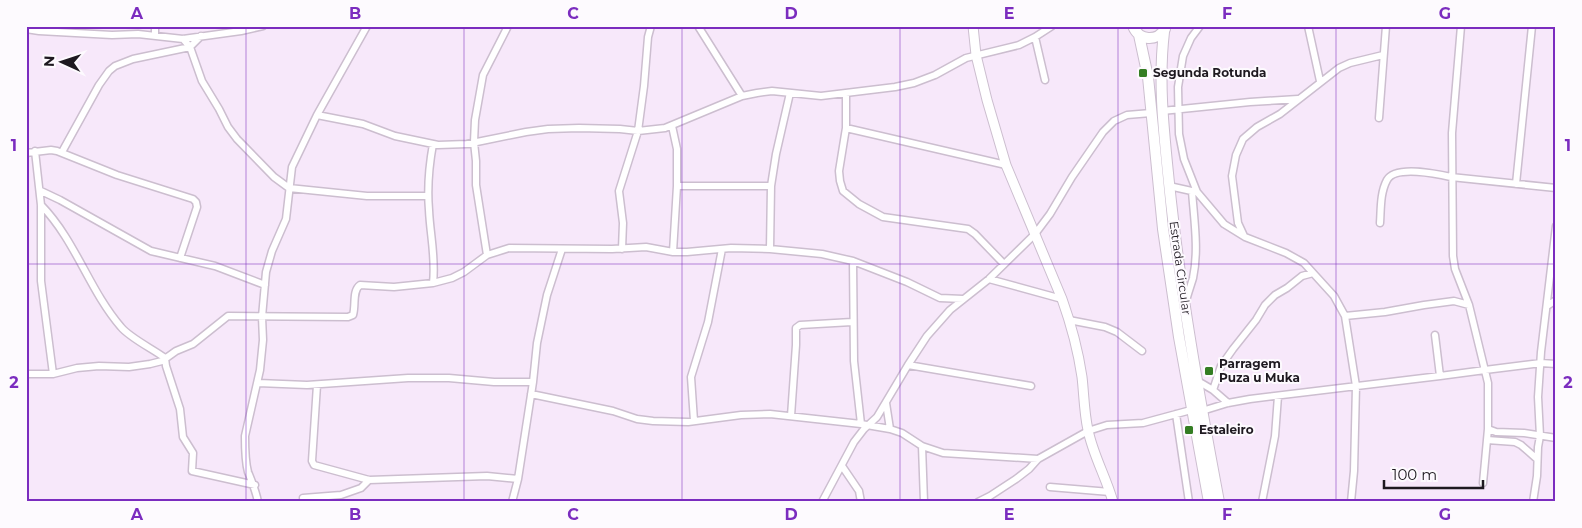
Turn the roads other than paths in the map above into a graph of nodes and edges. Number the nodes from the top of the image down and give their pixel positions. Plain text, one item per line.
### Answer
1 (155, 26) edge
2 (263, 26) edge
3 (367, 26) edge
4 (508, 26) edge
5 (651, 26) edge
6 (698, 26) edge
7 (973, 26) edge
8 (1052, 26) edge
9 (1200, 26) edge
10 (1308, 26) edge
11 (1386, 26) edge
12 (1461, 26) edge
13 (1532, 26) edge
14 (26, 29) edge
15 (229, 29) edge
16 (1165, 29) edge
17 (83, 30) edge
18 (1136, 31) edge
19 (154, 36) junction
20 (201, 36) junction
21 (1035, 37) junction
22 (183, 39) junction
23 (190, 47) junction
24 (976, 55) junction
25 (1383, 55) junction
26 (1045, 80) dead end
27 (1320, 81) junction
28 (790, 93) junction
29 (846, 93) junction
30 (742, 96) junction
31 (1299, 98) junction
32 (1178, 110) junction
33 (1162, 111) junction
34 (1151, 113) junction
35 (317, 115) junction
36 (1379, 118) dead end
37 (672, 126) junction
38 (846, 128) junction
39 (638, 131) junction
40 (474, 142) junction
41 (433, 144) junction
42 (35, 152) junction
43 (62, 152) junction
44 (26, 153) edge
45 (1006, 165) junction
46 (1451, 177) junction
47 (1516, 184) junction
48 (678, 186) junction
49 (772, 186) junction
50 (1170, 186) junction
51 (289, 188) junction
52 (1556, 188) edge
53 (41, 191) junction
54 (1195, 191) junction
55 (428, 196) junction
56 (41, 205) junction
57 (1380, 223) dead end
58 (1556, 226) edge
59 (1035, 234) junction
60 (1245, 237) junction
61 (562, 249) junction
62 (622, 249) junction
63 (722, 249) junction
64 (770, 249) junction
65 (673, 252) junction
66 (487, 255) junction
67 (180, 258) junction
68 (853, 261) junction
69 (865, 264) junction
70 (1004, 264) junction
71 (1313, 273) junction
72 (854, 274) junction
73 (989, 279) junction
74 (433, 282) junction
75 (1549, 284) junction
76 (264, 285) junction
77 (1463, 288) junction
78 (1556, 291) edge
79 (940, 298) junction
80 (964, 299) junction
81 (1062, 299) junction
82 (1556, 300) edge
83 (1454, 301) junction
84 (1185, 304) junction
85 (1469, 305) junction
86 (1547, 306) junction
87 (950, 310) junction
88 (262, 316) junction
89 (1345, 316) junction
90 (1069, 320) junction
91 (852, 322) junction
92 (1435, 335) dead end
93 (1142, 351) dead end
94 (165, 358) junction
95 (1542, 363) junction
96 (908, 364) junction
97 (1556, 364) edge
98 (1485, 370) junction
99 (26, 374) edge
100 (53, 374) junction
101 (1440, 376) junction
102 (1196, 380) junction
103 (533, 382) junction
104 (258, 383) junction
105 (317, 384) junction
106 (1031, 386) dead end
107 (1356, 386) junction
108 (1213, 390) junction
109 (531, 394) junction
110 (1278, 396) junction
111 (886, 402) junction
112 (1228, 403) junction
113 (1191, 410) junction
114 (1202, 411) junction
115 (1176, 414) junction
116 (791, 416) junction
117 (694, 422) junction
118 (865, 425) junction
119 (890, 429) junction
120 (1488, 429) junction
121 (1088, 431) junction
122 (1540, 436) junction
123 (1556, 438) edge
124 (1487, 440) junction
125 (922, 446) junction
126 (1038, 459) junction
127 (1537, 459) junction
128 (842, 466) junction
129 (518, 478) junction
130 (369, 480) junction
131 (1483, 483) dead end
132 (255, 485) junction
133 (1050, 487) dead end
134 (1110, 492) junction
135 (303, 498) dead end
136 (258, 502) edge
137 (512, 502) edge
138 (822, 502) edge
139 (861, 502) edge
140 (924, 502) edge
141 (978, 502) edge
142 (1113, 502) edge
143 (1189, 502) edge
144 (1209, 502) edge
145 (1219, 502) edge
146 (1262, 502) edge
147 (1352, 502) edge
148 (1533, 502) edge

1 - 19 street
2 - 15 street
3 - 35 street
4 - 40 street
5 - 39 street
6 - 30 street
7 - 24 street
8 - 21 street
9 - 32 street
10 - 27 street
11 - 25 street
12 - 46 street
13 - 47 street
14 - 17 street
15 - 20 street
16 - 18 main road
16 - 33 main road, Estrada Circular
17 - 19 street
18 - 34 main road, Estrada Circular
19 - 22 street
20 - 22 street
20 - 23 street
21 - 24 street
21 - 26 street
22 - 23 street
23 - 43 street
23 - 51 street
24 - 29 street
24 - 45 street
25 - 27 street
25 - 36 street
27 - 31 street
28 - 29 street
28 - 30 street
28 - 49 street
29 - 38 street
30 - 37 street
31 - 32 street
31 - 60 street
32 - 33 street
32 - 54 street
33 - 50 main road, Estrada Circular
34 - 59 street
34 - 113 main road, Estrada Circular
35 - 41 street
35 - 51 street
37 - 39 street
37 - 48 street
38 - 45 street
38 - 70 street
39 - 40 street
39 - 62 street
40 - 41 street
40 - 66 street
41 - 55 street
42 - 43 street
42 - 44 street
42 - 53 street
43 - 67 street
45 - 59 street
46 - 47 street
46 - 57 street
46 - 77 street
47 - 52 street
48 - 49 street
48 - 65 street
49 - 64 street
50 - 54 street
50 - 84 main road, Estrada Circular
51 - 55 street
51 - 76 street
53 - 56 street
53 - 67 street
54 - 60 street
54 - 84 street
55 - 74 street
56 - 94 street
56 - 100 street
58 - 75 street
59 - 70 street
59 - 81 street
60 - 71 street
61 - 62 street
61 - 66 street
61 - 103 street
62 - 65 street
63 - 64 street
63 - 65 street
63 - 117 street
64 - 68 street
66 - 74 street
67 - 76 street
68 - 69 street
68 - 72 street
69 - 72 street
69 - 79 street
70 - 73 street
71 - 89 street
71 - 108 street
72 - 91 street
73 - 80 street
73 - 81 street
74 - 88 street
75 - 78 street
75 - 86 street
76 - 88 street
77 - 83 street
77 - 85 street
79 - 80 street
79 - 87 street
80 - 87 street
81 - 90 street
82 - 86 street
83 - 85 street
83 - 89 street
84 - 102 main road, Estrada Circular
85 - 98 street
86 - 95 street
87 - 96 street
88 - 94 street
88 - 104 street
89 - 107 street
90 - 93 street
90 - 121 street
91 - 116 street
91 - 118 street
92 - 101 street
94 - 100 street
94 - 132 street
95 - 97 street
95 - 98 street
95 - 122 street
96 - 106 street
96 - 111 street
98 - 101 street
98 - 120 street
99 - 100 street
101 - 107 street
102 - 108 street
102 - 114 main road, Estrada Circular
103 - 105 street
103 - 109 street
104 - 105 street
104 - 132 street
105 - 130 street
107 - 110 street
107 - 147 street
108 - 112 street
109 - 117 street
109 - 129 street
110 - 112 street
110 - 146 street
111 - 118 street
111 - 119 street
112 - 114 street
113 - 115 street
113 - 144 main road, Estrada Circular
114 - 145 main road, Estrada Circular
115 - 121 street
115 - 143 street
116 - 117 street
116 - 118 street
118 - 119 street
118 - 128 street
119 - 125 street
120 - 122 street
120 - 124 street
121 - 126 street
121 - 134 street
122 - 123 street
122 - 127 street
124 - 127 street
124 - 131 street
125 - 126 street
125 - 140 street
126 - 141 street
127 - 148 street
128 - 138 street
128 - 139 street
129 - 130 street
129 - 137 street
130 - 135 street
132 - 136 street
133 - 134 street
134 - 142 street

